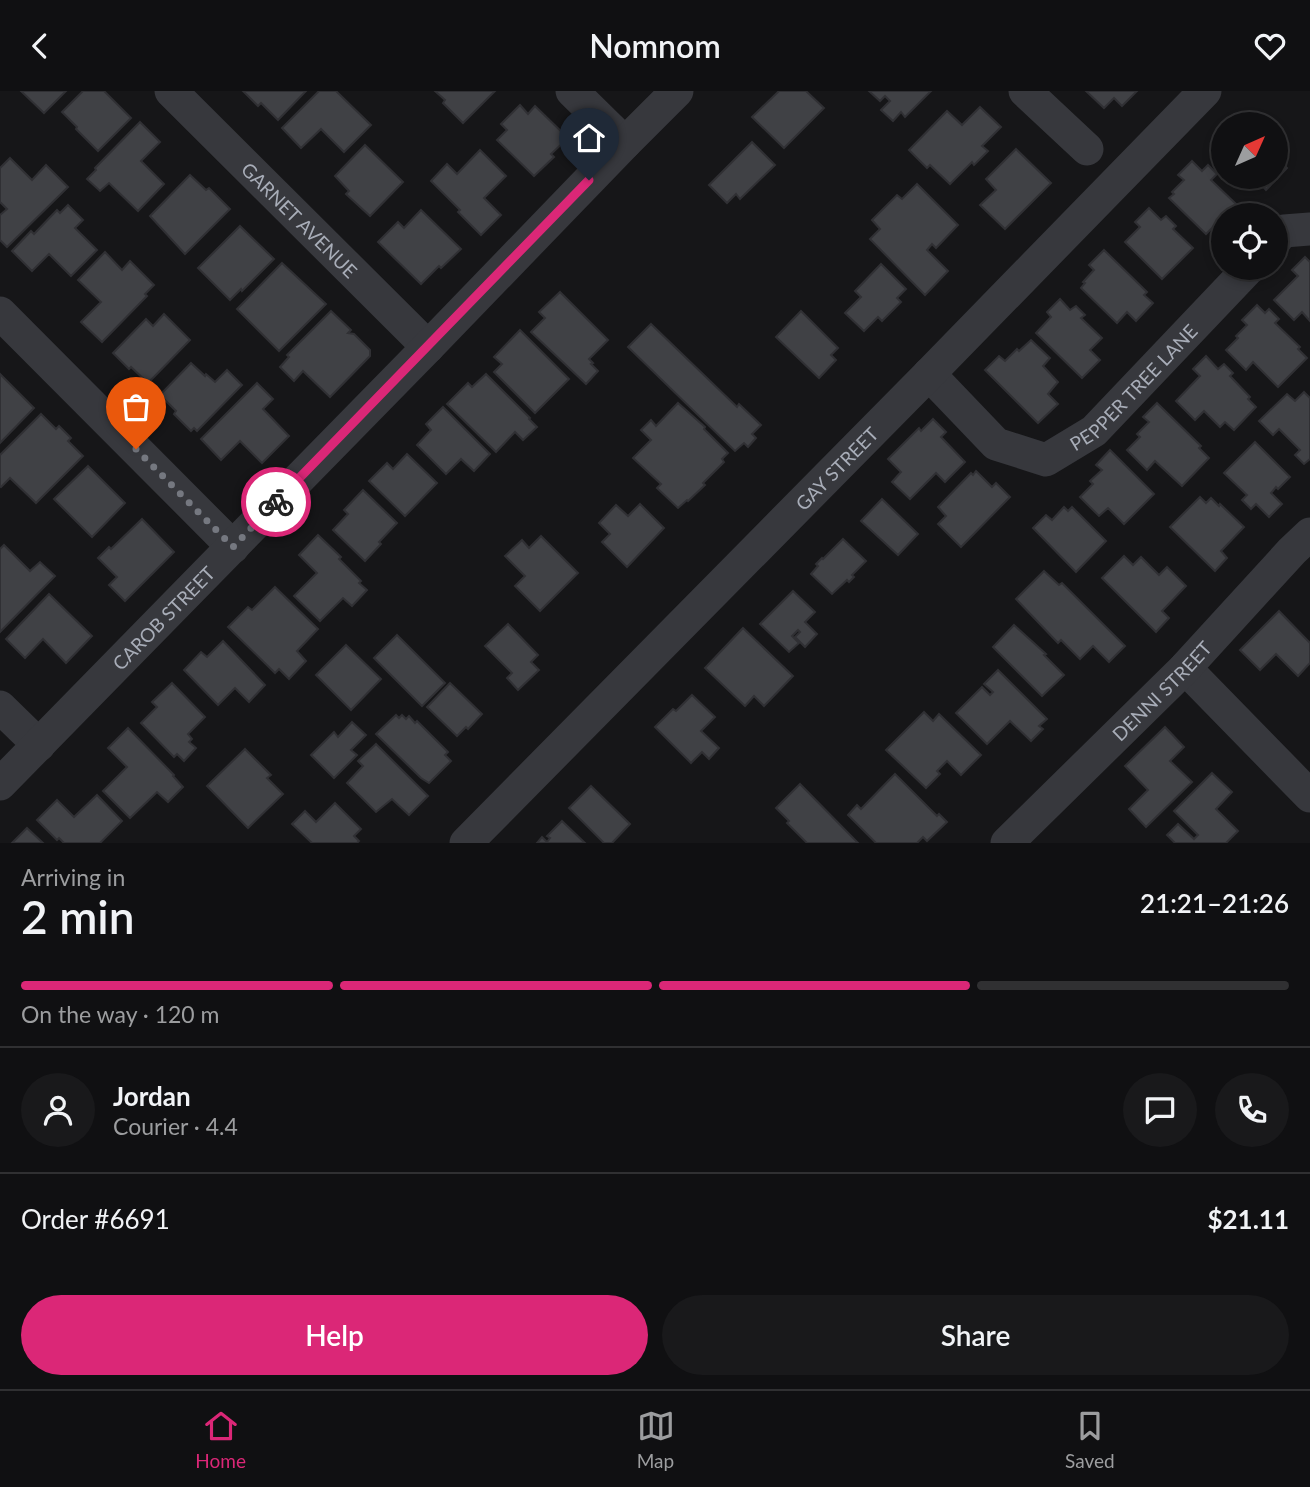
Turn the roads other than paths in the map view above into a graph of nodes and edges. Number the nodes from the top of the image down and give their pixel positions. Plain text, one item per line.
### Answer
1 (171, 91) edge
2 (572, 91) edge
3 (677, 91) edge
4 (1026, 91) edge
5 (1205, 91) edge
6 (625, 142) junction
7 (1087, 149) dead end
8 (1310, 229) edge
9 (1288, 231) edge
10 (1238, 280) edge
11 (0, 313) edge
12 (428, 347) junction
13 (929, 374) junction
14 (1310, 534) edge
15 (233, 547) junction
16 (1185, 668) junction
17 (0, 706) edge
18 (38, 745) junction
19 (0, 784) edge
20 (1310, 796) edge
21 (466, 843) edge
22 (1007, 843) edge

1 - 12 street, GARNET AVENUE
2 - 6 street
3 - 6 street, CAROB STREET
4 - 7 street
5 - 13 street, GAY STREET
6 - 12 street, CAROB STREET
8 - 9 street
10 - 13 street, PEPPER TREE LANE
11 - 15 street
12 - 15 street, CAROB STREET
13 - 21 street, GAY STREET
14 - 16 street, DENNI STREET
15 - 18 street, CAROB STREET
16 - 20 street
16 - 22 street, DENNI STREET
17 - 18 street
18 - 19 street, CAROB STREET

